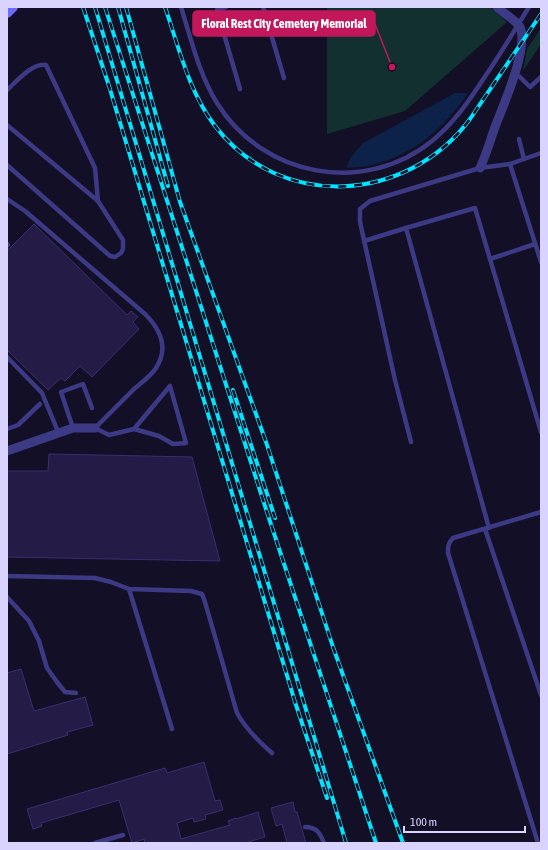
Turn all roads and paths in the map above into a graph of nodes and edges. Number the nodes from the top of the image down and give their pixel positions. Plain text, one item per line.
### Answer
1 (13, 7) edge
2 (181, 7) edge
3 (226, 7) edge
4 (263, 7) edge
5 (497, 7) edge
6 (529, 7) edge
7 (7, 13) edge
8 (518, 25) junction
9 (515, 72) junction
10 (541, 77) edge
11 (284, 78) dead end
12 (240, 89) dead end
13 (7, 90) edge
14 (7, 125) edge
15 (519, 139) dead end
16 (541, 153) edge
17 (524, 159) junction
18 (510, 164) junction
19 (7, 165) edge
20 (480, 168) junction
21 (7, 199) edge
22 (98, 201) junction
23 (406, 228) junction
24 (364, 241) junction
25 (535, 244) junction
26 (490, 259) junction
27 (541, 262) edge
28 (7, 357) edge
29 (40, 404) dead end
30 (92, 408) dead end
31 (73, 428) junction
32 (95, 428) junction
33 (134, 428) junction
34 (7, 429) edge
35 (541, 432) edge
36 (59, 434) junction
37 (411, 442) dead end
38 (7, 451) edge
39 (541, 512) edge
40 (487, 529) junction
41 (7, 576) edge
42 (129, 589) junction
43 (7, 597) edge
44 (76, 693) dead end
45 (541, 696) edge
46 (172, 730) dead end
47 (272, 753) dead end
48 (305, 827) dead end
49 (123, 835) dead end
50 (95, 843) edge
51 (324, 843) edge
52 (538, 843) edge

1 - 7 main road
2 - 8 lane
3 - 12 lane
4 - 11 lane
5 - 8 street
6 - 8 lane
8 - 9 street
9 - 10 lane
9 - 20 street
13 - 22 lane
14 - 22 lane
15 - 17 lane
16 - 17 lane
17 - 18 lane
18 - 20 lane
18 - 25 lane
19 - 22 lane
20 - 24 lane
21 - 32 lane
23 - 24 lane
23 - 26 lane
23 - 40 lane
24 - 37 lane
25 - 26 lane
25 - 27 lane
26 - 35 lane
28 - 36 lane
29 - 34 lane
30 - 31 lane
31 - 32 street
31 - 36 street
32 - 33 lane
33 - 33 lane
36 - 38 street
39 - 40 lane
40 - 45 lane
40 - 52 lane
41 - 42 lane
42 - 46 lane
42 - 47 lane
43 - 44 lane
48 - 51 lane
49 - 50 lane

